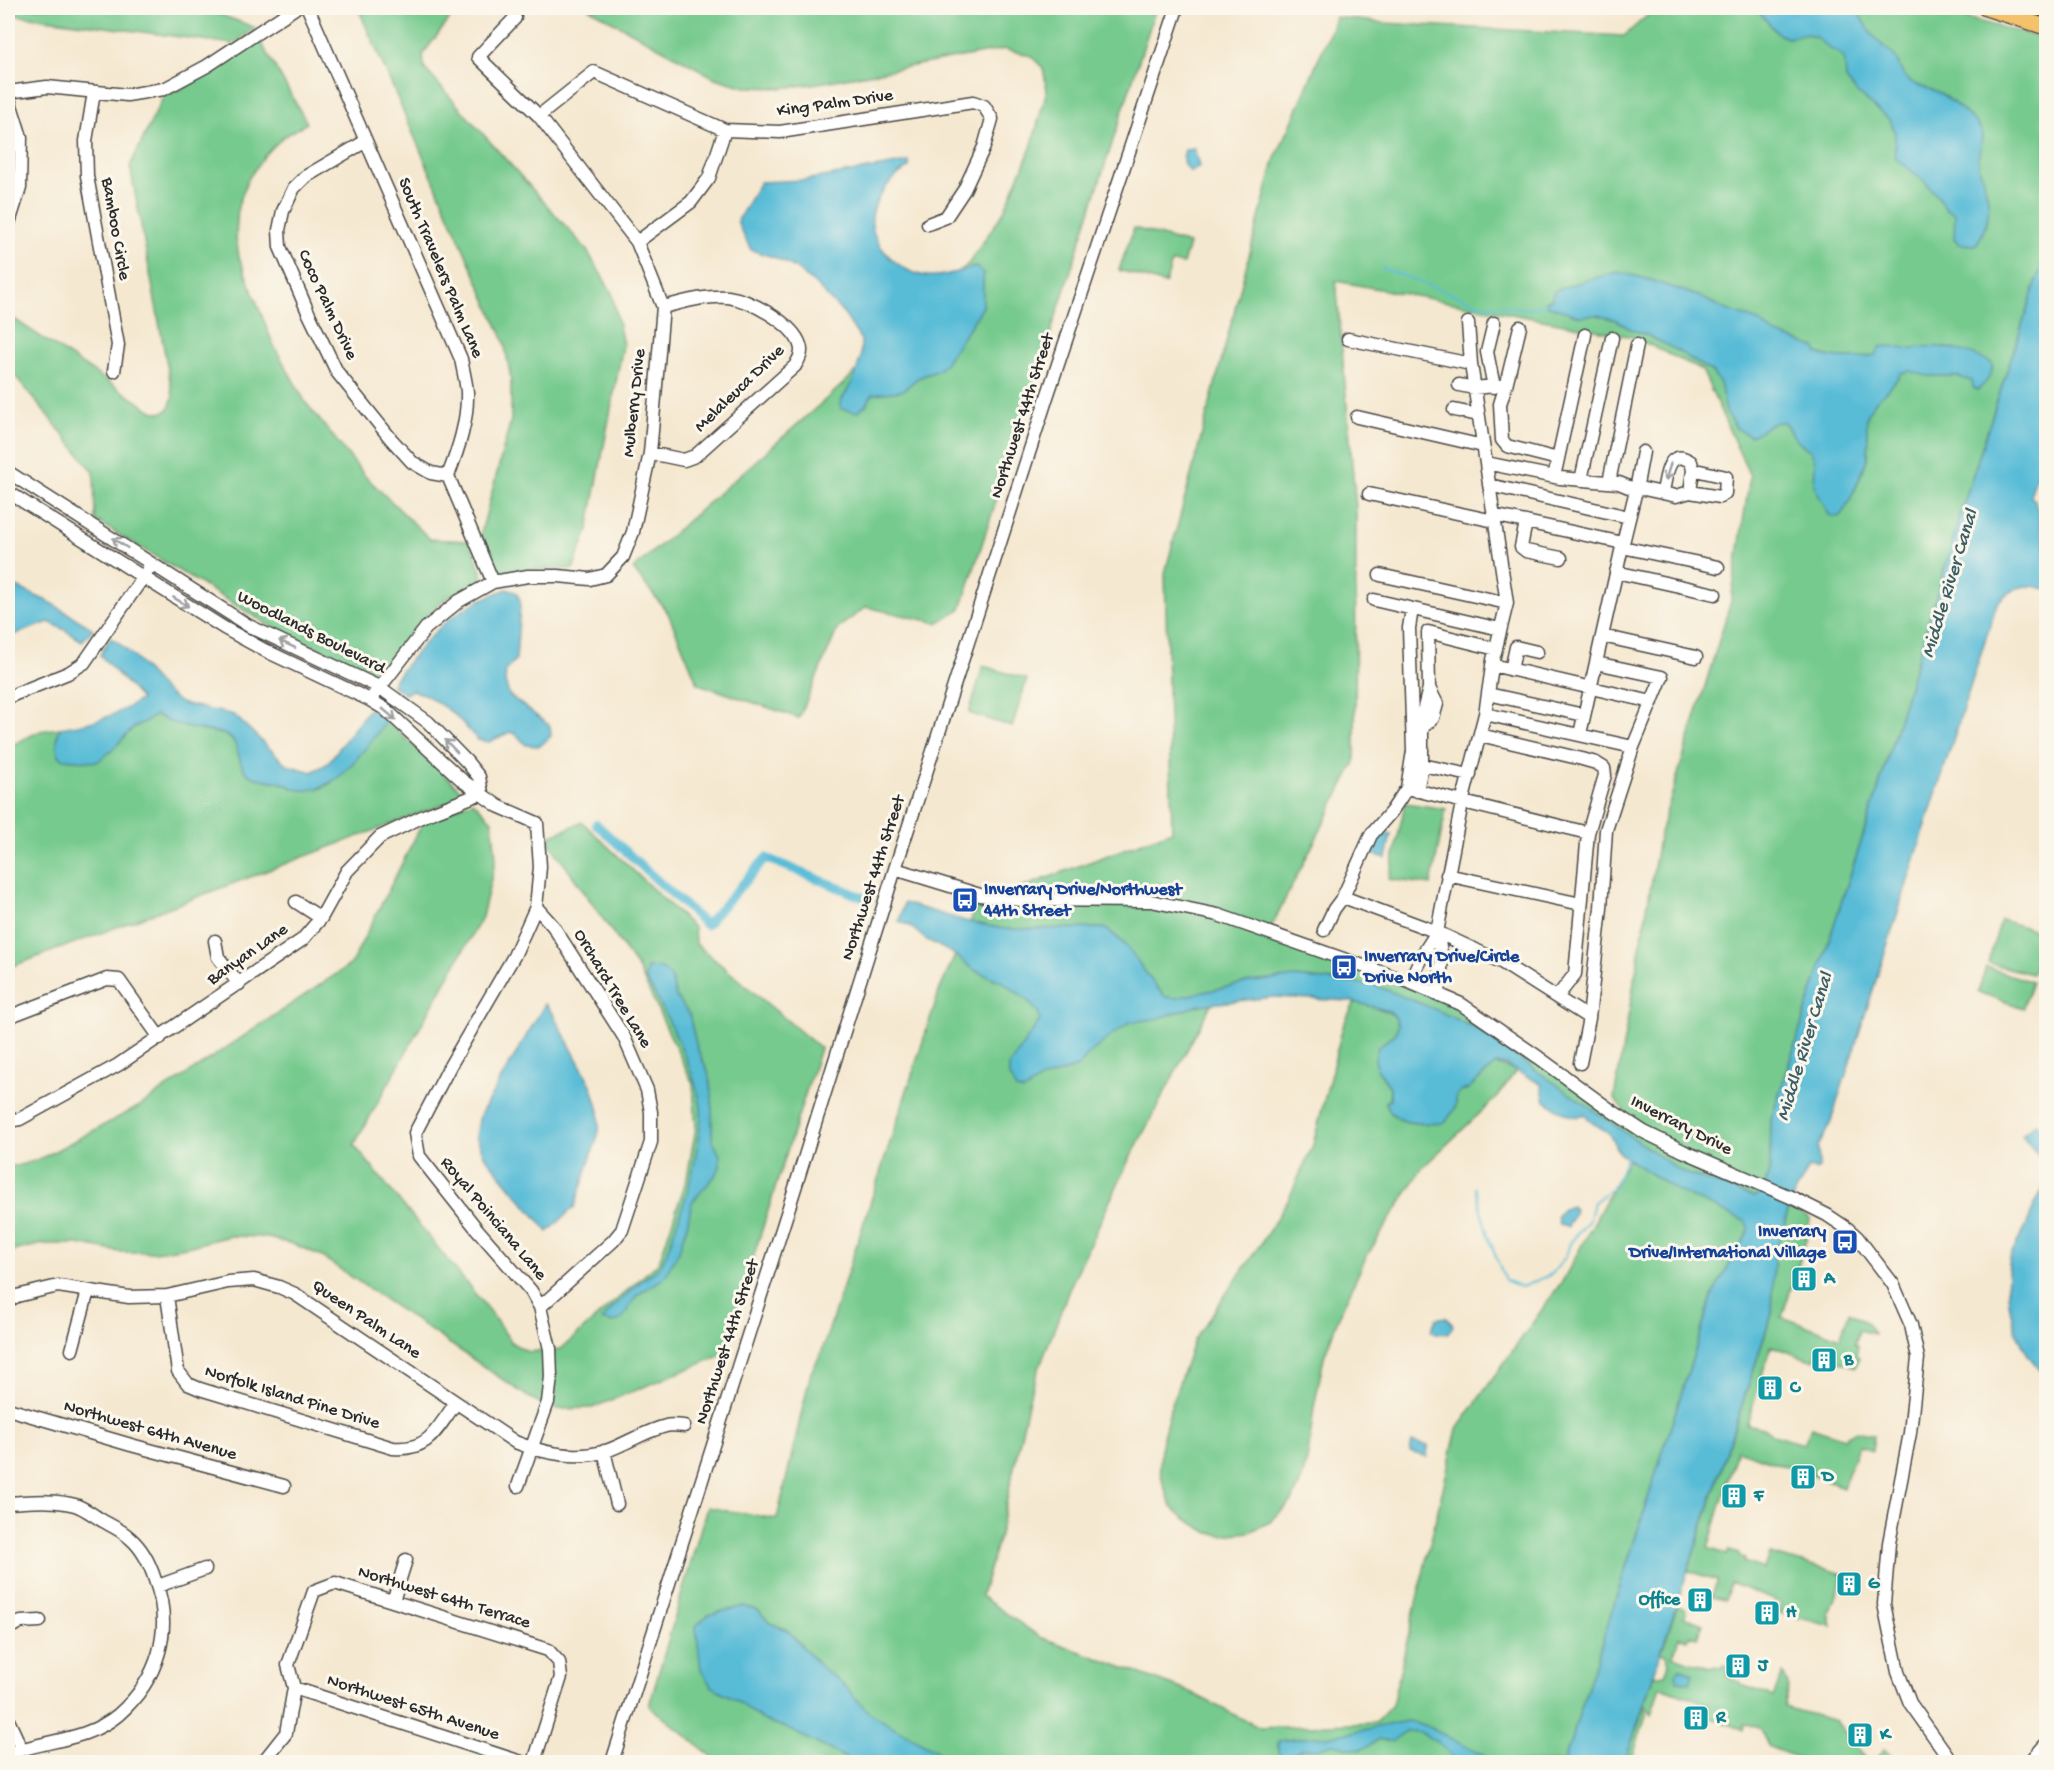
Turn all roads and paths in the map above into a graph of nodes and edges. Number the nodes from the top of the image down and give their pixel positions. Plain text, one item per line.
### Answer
1 (296, 8) edge
2 (308, 8) edge
3 (1177, 8) edge
4 (1986, 8) edge
5 (516, 18) dead end
6 (2046, 27) edge
7 (94, 92) junction
8 (8, 94) edge
9 (539, 116) junction
10 (725, 130) junction
11 (366, 141) junction
12 (928, 224) dead end
13 (8, 226) edge
14 (637, 242) junction
15 (663, 307) junction
16 (1468, 323) dead end
17 (1494, 323) dead end
18 (1520, 327) dead end
19 (1585, 335) dead end
20 (1612, 338) dead end
21 (1348, 339) dead end
22 (1637, 345) dead end
23 (1471, 364) junction
24 (114, 371) dead end
25 (1459, 385) dead end
26 (1500, 386) junction
27 (1474, 388) junction
28 (1454, 410) dead end
29 (1478, 415) junction
30 (1357, 417) dead end
31 (1483, 446) junction
32 (1643, 452) dead end
33 (650, 453) junction
34 (1558, 459) junction
35 (1485, 463) junction
36 (1700, 471) dead end
37 (8, 472) edge
38 (448, 476) junction
39 (1554, 477) junction
40 (1581, 480) junction
41 (1609, 482) junction
42 (1489, 485) junction
43 (1636, 490) junction
44 (8, 492) edge
45 (1663, 492) junction
46 (1690, 492) junction
47 (1369, 494) dead end
48 (1629, 517) junction
49 (1494, 518) junction
50 (1526, 522) junction
51 (1623, 545) junction
52 (1561, 558) dead end
53 (152, 564) junction
54 (1718, 567) dead end
55 (1616, 572) junction
56 (1380, 575) dead end
57 (143, 578) junction
58 (493, 582) junction
59 (1715, 594) dead end
60 (1374, 600) dead end
61 (1507, 603) junction
62 (1412, 609) junction
63 (1409, 628) junction
64 (1500, 629) junction
65 (1428, 632) junction
66 (1602, 636) junction
67 (1496, 649) junction
68 (1538, 652) dead end
69 (1696, 657) dead end
70 (1596, 663) junction
71 (1492, 665) junction
72 (1511, 670) junction
73 (379, 687) junction
74 (1590, 689) junction
75 (1488, 694) junction
76 (8, 697) edge
77 (370, 700) junction
78 (1652, 702) junction
79 (1485, 714) junction
80 (1584, 715) junction
81 (1581, 734) junction
82 (1480, 735) junction
83 (1633, 747) junction
84 (1422, 765) junction
85 (1470, 775) junction
86 (1412, 789) junction
87 (482, 793) junction
88 (1462, 803) junction
89 (537, 824) joint
90 (1588, 833) junction
91 (895, 869) junction
92 (1447, 875) junction
93 (1342, 897) junction
94 (297, 902) dead end
95 (1581, 904) junction
96 (536, 907) junction
97 (321, 918) junction
98 (1324, 930) dead end
99 (1437, 932) junction
100 (215, 941) dead end
101 (1424, 952) junction
102 (1442, 957) junction
103 (1409, 982) junction
104 (239, 984) junction
105 (1439, 995) junction
106 (1557, 998) junction
107 (8, 1017) edge
108 (1589, 1018) junction
109 (160, 1038) junction
110 (1580, 1063) dead end
111 (8, 1121) edge
112 (88, 1291) junction
113 (167, 1296) junction
114 (8, 1301) edge
115 (540, 1306) junction
116 (72, 1350) dead end
117 (456, 1403) junction
118 (8, 1409) edge
119 (684, 1426) dead end
120 (532, 1448) junction
121 (604, 1451) junction
122 (284, 1486) dead end
123 (518, 1486) dead end
124 (8, 1503) edge
125 (617, 1504) dead end
126 (406, 1560) dead end
127 (205, 1569) dead end
128 (158, 1586) junction
129 (393, 1601) junction
130 (40, 1621) dead end
131 (8, 1628) edge
132 (294, 1688) junction
133 (8, 1720) edge
134 (2046, 1744) edge
135 (21, 1748) junction
136 (8, 1754) edge
137 (263, 1762) edge
138 (521, 1762) edge
139 (534, 1762) edge
140 (612, 1762) edge
141 (1952, 1762) edge
142 (2030, 1762) edge

1 - 7 street
2 - 11 street, South Travelers Palm Lane
3 - 91 street, Northwest 44th Street
4 - 6 main road
5 - 9 street, Mulberry Drive
7 - 8 street
7 - 24 street, Bamboo Circle
8 - 13 street
9 - 10 street, King Palm Drive
9 - 14 street, Mulberry Drive
10 - 12 street, King Palm Drive
10 - 14 street
11 - 38 street, South Travelers Palm Lane
11 - 38 street, Coco Palm Drive
14 - 15 street, Mulberry Drive
15 - 33 street, Mulberry Drive
15 - 33 street, Melaleuca Drive
16 - 23 street
17 - 26 street
18 - 26 street
19 - 34 street
20 - 40 street
21 - 23 street
22 - 41 street
23 - 27 street
25 - 27 street
26 - 27 street
26 - 34 street
27 - 29 street
28 - 29 street
29 - 31 street
30 - 31 street
31 - 35 street
32 - 43 street
33 - 58 street, Mulberry Drive
34 - 39 street
35 - 39 street
35 - 42 street
36 - 46 street
53 -> 37 street, Woodlands Boulevard
38 - 58 street
39 - 40 street
40 - 41 street
41 - 43 street
42 - 48 street
42 - 49 street
43 - 45 street
43 - 48 street
44 - 57 street, Woodlands Boulevard
45 - 46 street
46 -> 45 street
47 - 49 street
48 - 51 street
49 - 50 street
49 - 61 street
50 - 51 street
50 - 52 street
51 - 54 street
51 - 55 street
53 - 57 street
73 -> 53 street, Woodlands Boulevard
55 - 59 street
55 - 66 street
56 - 61 street
57 - 76 street
57 -> 77 street, Woodlands Boulevard
58 - 73 street, Mulberry Drive
60 - 62 street
61 - 64 street
62 - 63 street
62 - 64 street
63 - 65 street
63 - 86 street
64 - 67 street
65 - 67 street
65 - 84 street
66 - 69 street
66 - 70 street
67 - 71 street
68 - 72 street
70 - 74 street
70 - 78 street
71 - 72 street
71 - 75 street
72 - 74 street
73 - 77 street, Mulberry Drive
87 -> 73 street, Woodlands Boulevard
74 - 78 street
74 - 80 street
75 - 79 street
75 - 80 street
77 -> 87 street, Woodlands Boulevard
78 - 83 street
79 - 81 street
79 - 82 street
80 - 81 street
81 - 83 street
82 - 85 street
82 - 90 street
83 - 108 street
84 - 85 street
84 - 86 street
85 - 88 street
86 - 88 street
86 - 93 street
87 - 89 street, Woodlands Boulevard
87 - 97 street, Banyan Lane
88 - 90 street
88 - 92 street
89 - 96 street, Royal Poinciana Lane
90 - 95 street
91 - 103 street, Inverrary Drive
91 - 140 street, Northwest 44th Street
92 - 95 street
92 - 99 street
93 - 98 street
93 - 99 street
94 - 97 street
95 - 106 street
96 - 115 street, Orchard Tree Lane
96 - 115 street, Royal Poinciana Lane
97 - 104 street, Banyan Lane
99 - 101 street
99 - 102 street
99 - 106 street
100 - 104 street
101 - 102 street
101 - 103 street
102 - 105 street
103 - 105 street, Inverrary Drive
104 - 109 street, Banyan Lane
105 - 141 street, Inverrary Drive
106 - 108 street
107 - 109 street
108 - 110 street
109 - 111 street, Banyan Lane
112 - 113 street, Queen Palm Lane
112 - 114 street, Queen Palm Lane
112 - 116 street
113 - 117 street, Queen Palm Lane
113 - 117 street, Norfolk Island Pine Drive
115 - 120 street, Royal Poinciana Lane
117 - 120 street, Queen Palm Lane
118 - 122 street, Northwest 64th Avenue
119 - 121 street, Queen Palm Lane
120 - 121 street, Queen Palm Lane
120 - 123 street, Royal Poinciana Lane
121 - 125 street
124 - 128 street
126 - 129 street
127 - 128 street
128 - 135 street
129 - 132 street, Northwest 64th Terrace
129 - 139 street, Northwest 64th Terrace
130 - 131 street
132 - 137 street
132 - 138 street, Northwest 65th Avenue
133 - 135 street
134 - 142 street
135 - 136 street

